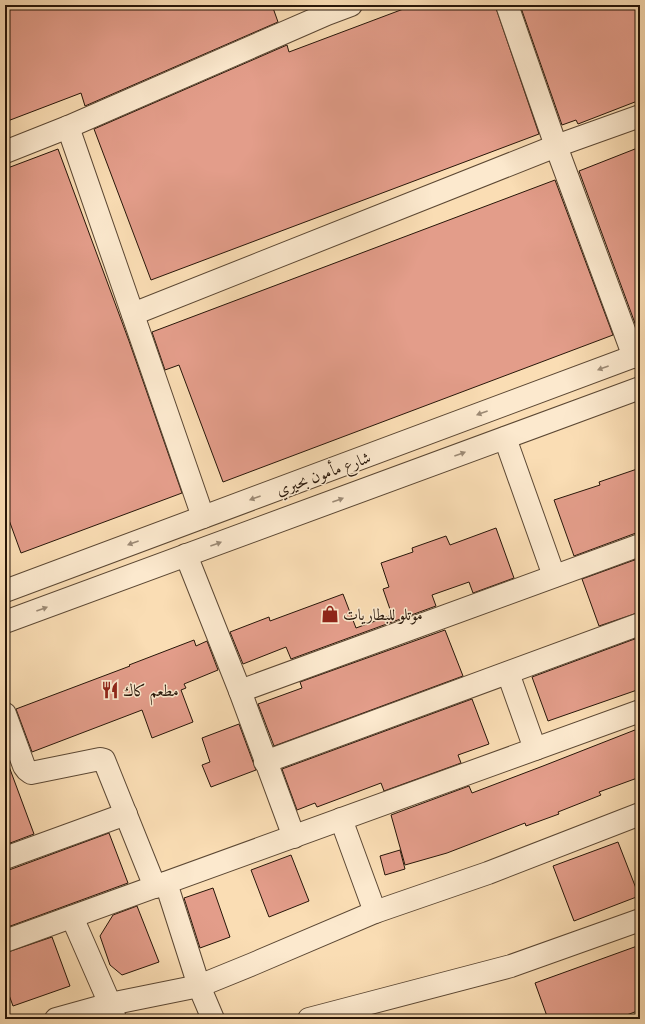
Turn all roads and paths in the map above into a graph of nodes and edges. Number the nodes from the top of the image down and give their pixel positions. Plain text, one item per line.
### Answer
1 (351, 5) edge
2 (507, 5) edge
3 (325, 10) edge
4 (640, 116) edge
5 (68, 127) junction
6 (556, 146) junction
7 (5, 152) edge
8 (133, 314) junction
9 (637, 356) edge
10 (640, 388) edge
11 (505, 438) junction
12 (203, 517) junction
13 (640, 545) edge
14 (186, 555) junction
15 (554, 576) junction
16 (5, 590) edge
17 (5, 622) edge
18 (640, 624) edge
19 (508, 673) junction
20 (240, 691) junction
21 (640, 711) edge
22 (5, 714) edge
23 (535, 749) junction
24 (265, 762) junction
25 (126, 814) junction
26 (640, 814) edge
27 (342, 819) junction
28 (294, 837) junction
29 (5, 858) edge
30 (161, 885) junction
31 (375, 912) junction
32 (72, 917) junction
33 (640, 920) edge
34 (5, 941) edge
35 (199, 986) junction
36 (113, 1012) edge
37 (56, 1019) edge
38 (213, 1019) edge
39 (309, 1019) edge

1 - 3 street
2 - 6 street
3 - 5 street
4 - 6 street
5 - 7 street
5 - 8 street
6 - 8 street
6 - 9 street
8 - 12 street
9 -> 12 street, شارع مأمون بحيري
10 - 11 street, شارع مأمون بحيري
14 -> 11 street, شارع مأمون بحيري
11 - 15 street
12 -> 16 street, شارع مأمون بحيري
13 - 15 street
17 -> 14 street, شارع مأمون بحيري
14 - 20 street
15 - 20 street
18 - 19 street
19 - 23 street
19 - 24 street
20 - 24 street
21 - 23 street
22 - 25 street
23 - 27 street
24 - 28 street
25 - 29 street
25 - 30 street
26 - 31 street
27 - 28 street
27 - 31 street
28 - 30 street
30 - 32 street
30 - 35 street
31 - 35 street
32 - 34 street
32 - 36 street
33 - 39 street
35 - 36 street
35 - 38 street
36 - 37 street

